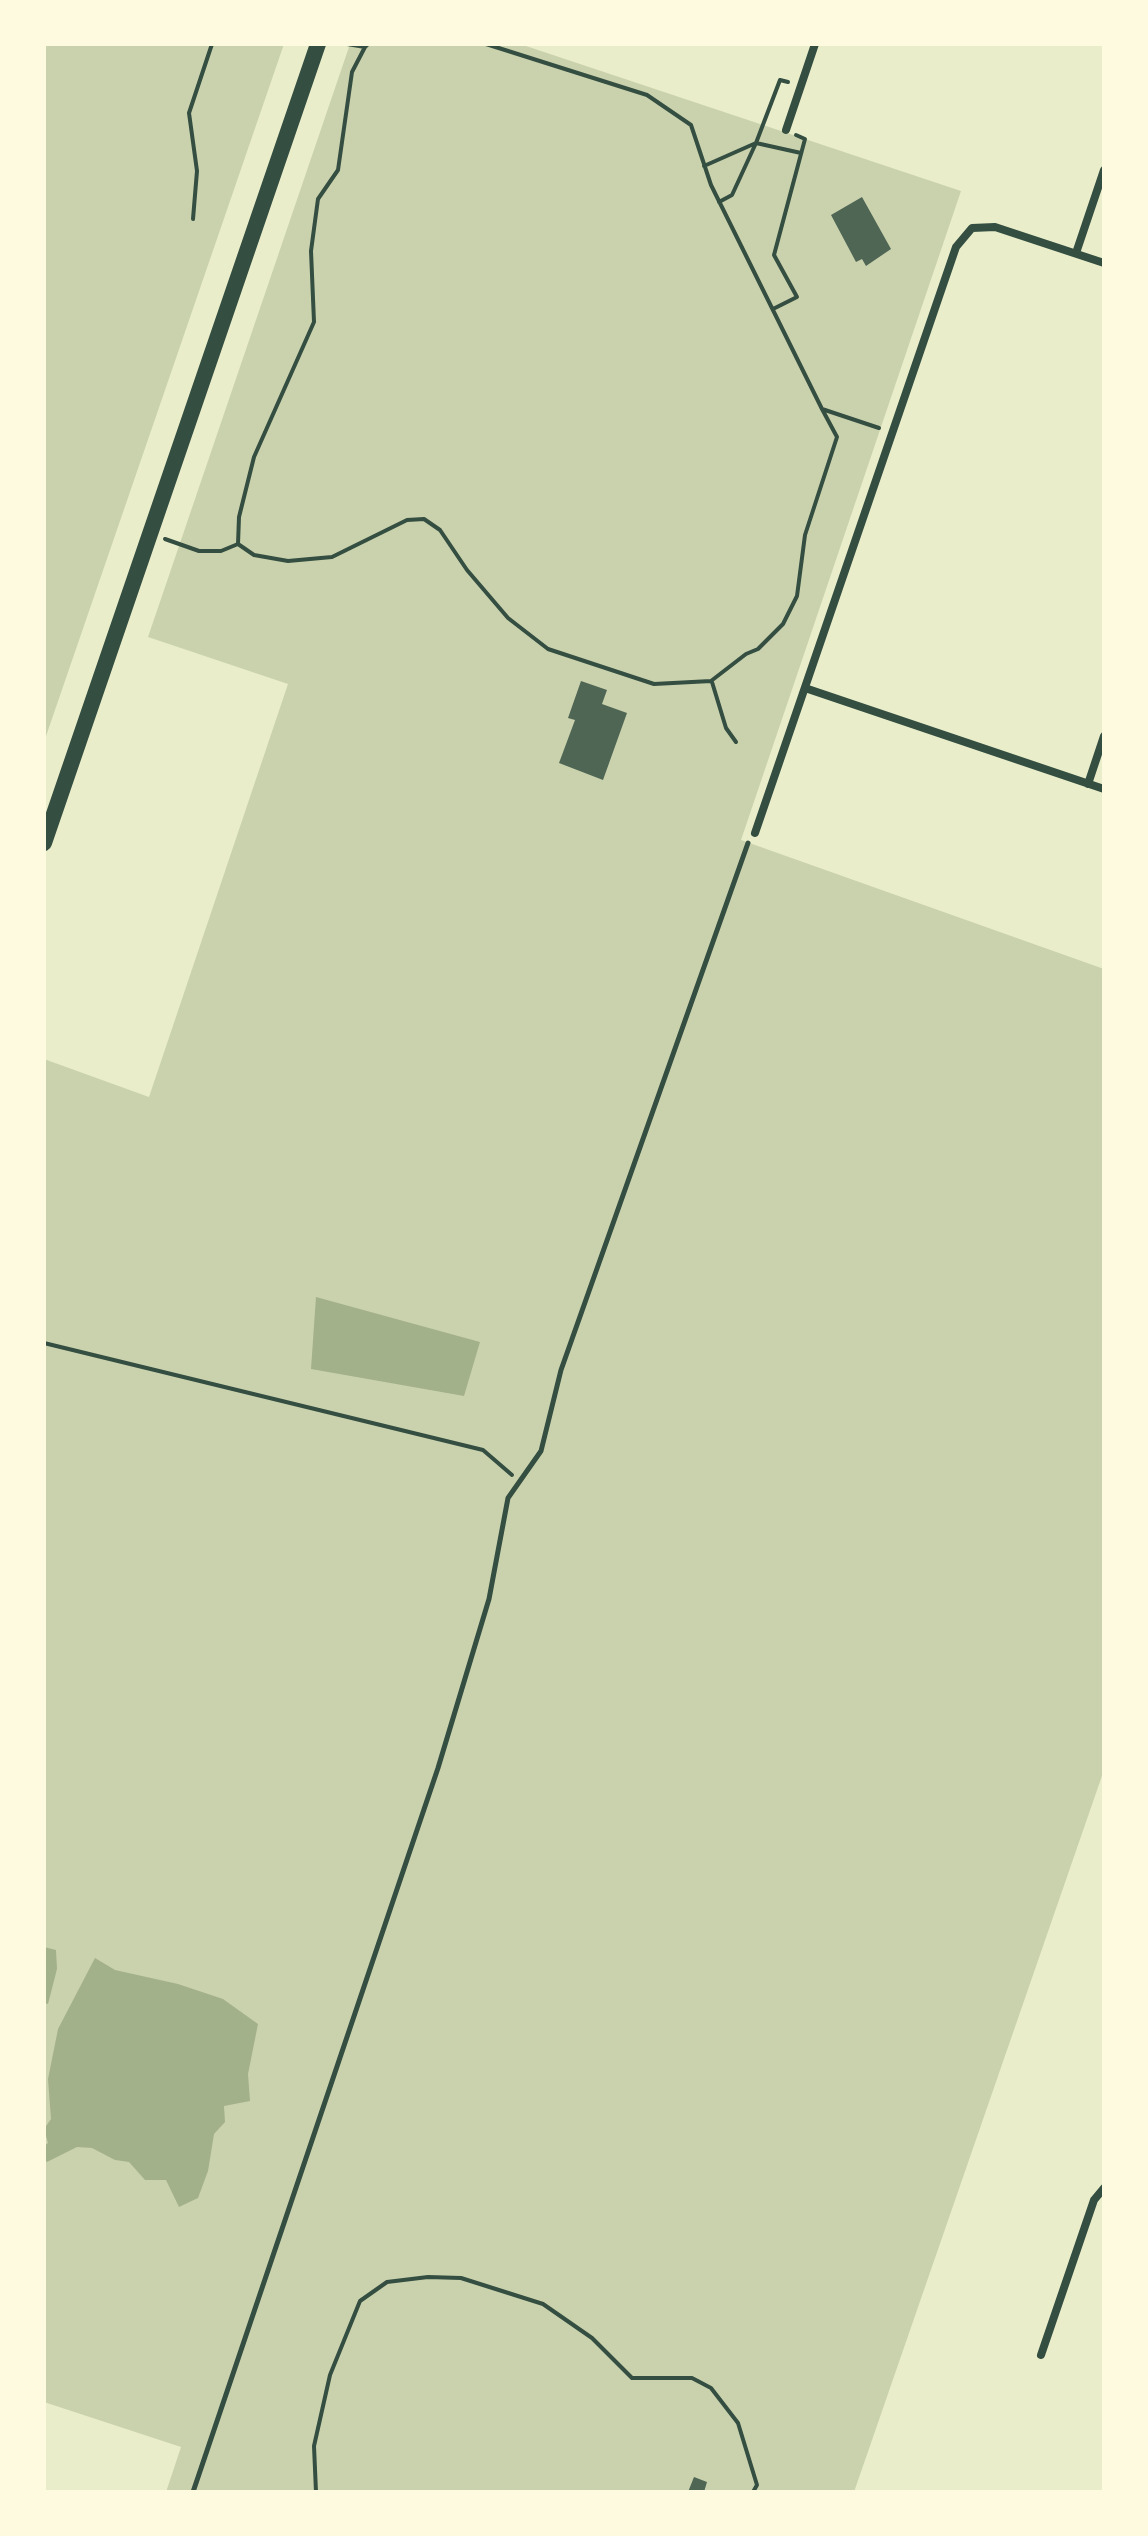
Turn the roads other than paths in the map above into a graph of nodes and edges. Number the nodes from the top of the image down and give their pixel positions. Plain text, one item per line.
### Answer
1 (318, 44) edge
2 (815, 44) edge
3 (786, 130) road end
4 (1104, 170) edge
5 (1076, 253) junction
6 (1104, 263) edge
7 (805, 688) junction
8 (1104, 736) edge
9 (1088, 784) junction
10 (1104, 789) edge
11 (755, 833) dead end
12 (44, 843) edge
13 (748, 843) dead end
14 (1104, 2188) edge
15 (1041, 2355) dead end
16 (193, 2492) edge

1 - 12 main road
2 - 3 street
4 - 5 street
5 - 6 street
5 - 7 street
7 - 9 street
7 - 11 street
8 - 9 street
9 - 10 street
13 - 16 lane
14 - 15 street

